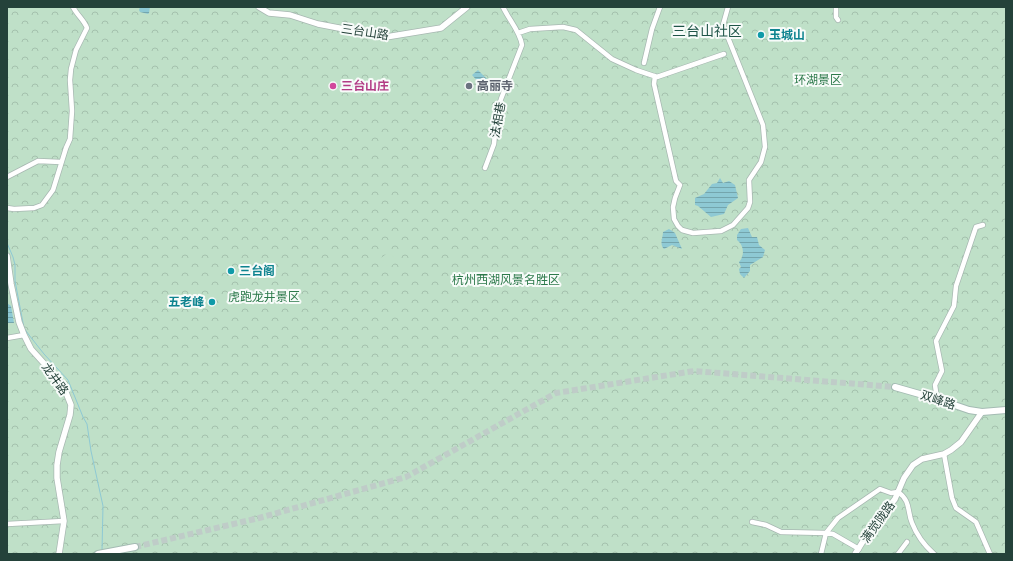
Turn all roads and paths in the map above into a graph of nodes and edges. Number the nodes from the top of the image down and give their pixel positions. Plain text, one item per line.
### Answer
1 (73, 7) edge
2 (259, 7) edge
3 (467, 7) edge
4 (503, 7) edge
5 (660, 7) edge
6 (728, 7) edge
7 (836, 7) edge
8 (838, 20) dead end
9 (518, 33) junction
10 (724, 54) dead end
11 (644, 63) dead end
12 (655, 76) junction
13 (62, 162) junction
14 (485, 168) dead end
15 (7, 177) edge
16 (7, 208) edge
17 (983, 225) dead end
18 (7, 256) edge
19 (24, 334) junction
20 (7, 338) edge
21 (895, 387) tunnel mouth
22 (937, 399) junction
23 (1006, 410) edge
24 (982, 412) junction
25 (944, 454) junction
26 (898, 492) junction
27 (64, 521) junction
28 (752, 522) dead end
29 (7, 524) edge
30 (826, 533) junction
31 (907, 542) dead end
32 (135, 547) tunnel mouth
33 (857, 551) edge
34 (59, 554) edge
35 (101, 554) edge
36 (821, 554) edge
37 (898, 554) edge
38 (934, 554) edge
39 (990, 554) edge

1 - 13 street
2 - 3 street, 三台山路
4 - 9 street, 法相巷
5 - 11 street
6 - 12 street
7 - 8 street
9 - 12 street
9 - 14 street, 法相巷
10 - 12 street
13 - 15 street
13 - 16 street
17 - 22 street
18 - 19 street, 龙井路
19 - 20 street
19 - 27 street, 龙井路
21 - 22 main road, 双峰路
22 - 24 main road, 双峰路
23 - 24 main road
24 - 25 street, 满觉陇路
25 - 26 street, 满觉陇路
25 - 39 street
26 - 30 street
26 - 33 street, 满觉陇路
26 - 38 street
27 - 29 street
27 - 34 street, 龙井路
28 - 30 street
30 - 33 street
30 - 36 street
31 - 37 street
32 - 35 main road

